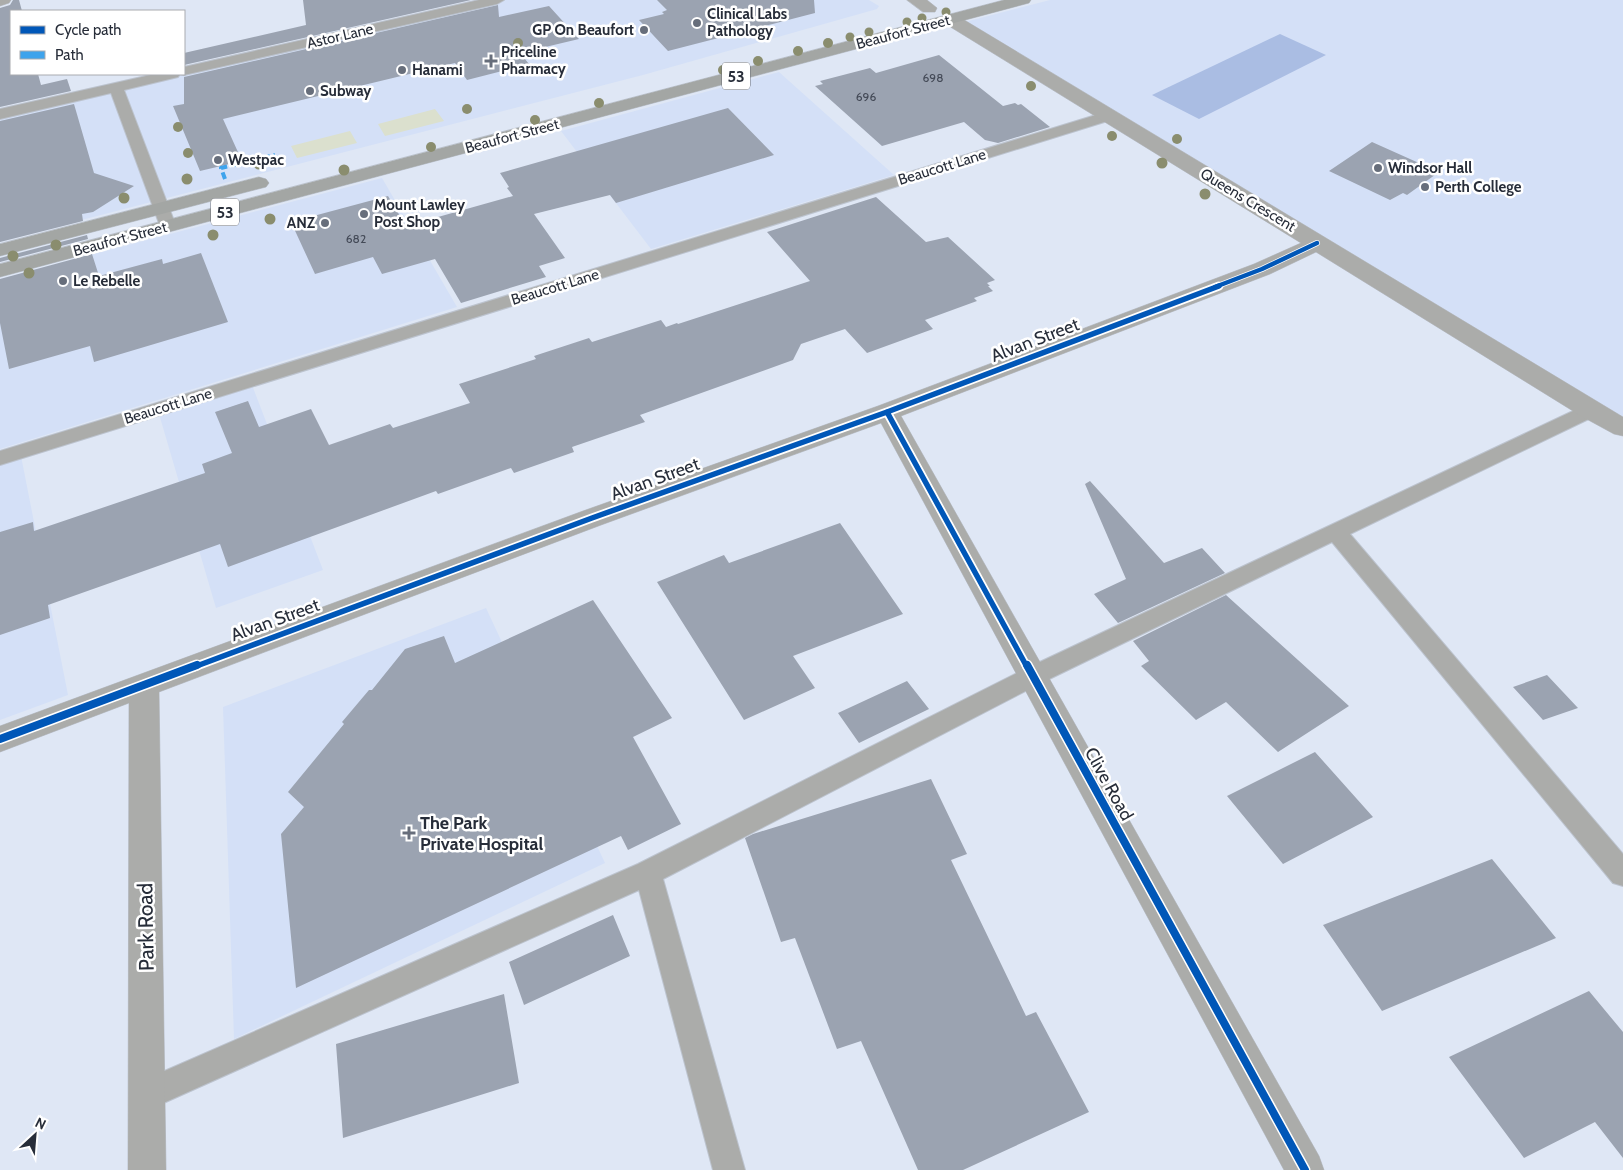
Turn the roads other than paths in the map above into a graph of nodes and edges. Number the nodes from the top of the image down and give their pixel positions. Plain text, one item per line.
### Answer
1 (497, 0) edge
2 (962, 0) edge
3 (1023, 0) edge
4 (922, 4) edge
5 (950, 19) junction
6 (756, 53) dead end
7 (185, 71) edge
8 (169, 75) edge
9 (116, 87) junction
10 (0, 114) edge
11 (1109, 116) junction
12 (438, 136) dead end
13 (371, 153) dead end
14 (276, 178) dead end
15 (165, 217) junction
16 (1317, 243) junction
17 (0, 250) edge
18 (0, 271) edge
19 (1590, 410) junction
20 (887, 412) junction
21 (1623, 428) edge
22 (0, 458) edge
23 (1336, 532) junction
24 (1033, 676) junction
25 (144, 685) junction
26 (0, 739) edge
27 (648, 873) junction
28 (1623, 874) edge
29 (148, 1094) junction
30 (147, 1170) edge
31 (729, 1170) edge
32 (1305, 1170) edge

1 - 7 lane, Astor Lane
2 - 4 main road, Beaufort Street / 53
3 - 5 main road, Beaufort Street / 53
4 - 6 main road, Beaufort Street / 53
5 - 11 street, Queens Crescent
5 - 15 main road, Beaufort Street / 53
8 - 9 lane
9 - 10 lane
9 - 15 lane
11 - 16 street, Queens Crescent
11 - 22 lane, Beaucott Lane
12 - 13 main road, Beaufort Street
14 - 15 main road, Beaufort Street / 53
15 - 17 main road, Beaufort Street / 53
15 - 18 main road, Beaufort Street / 53
16 - 19 street, Queens Crescent
16 - 20 street, Alvan Street
19 - 21 street, Queens Crescent
19 - 23 lane
20 - 24 street, Clive Road
20 - 25 street, Alvan Street
23 - 24 lane
23 - 28 lane
24 - 27 lane
24 - 32 street, Clive Road
25 - 26 street, Alvan Street
25 - 29 street, Park Road
27 - 29 lane
27 - 31 lane
29 - 30 street, Park Road

